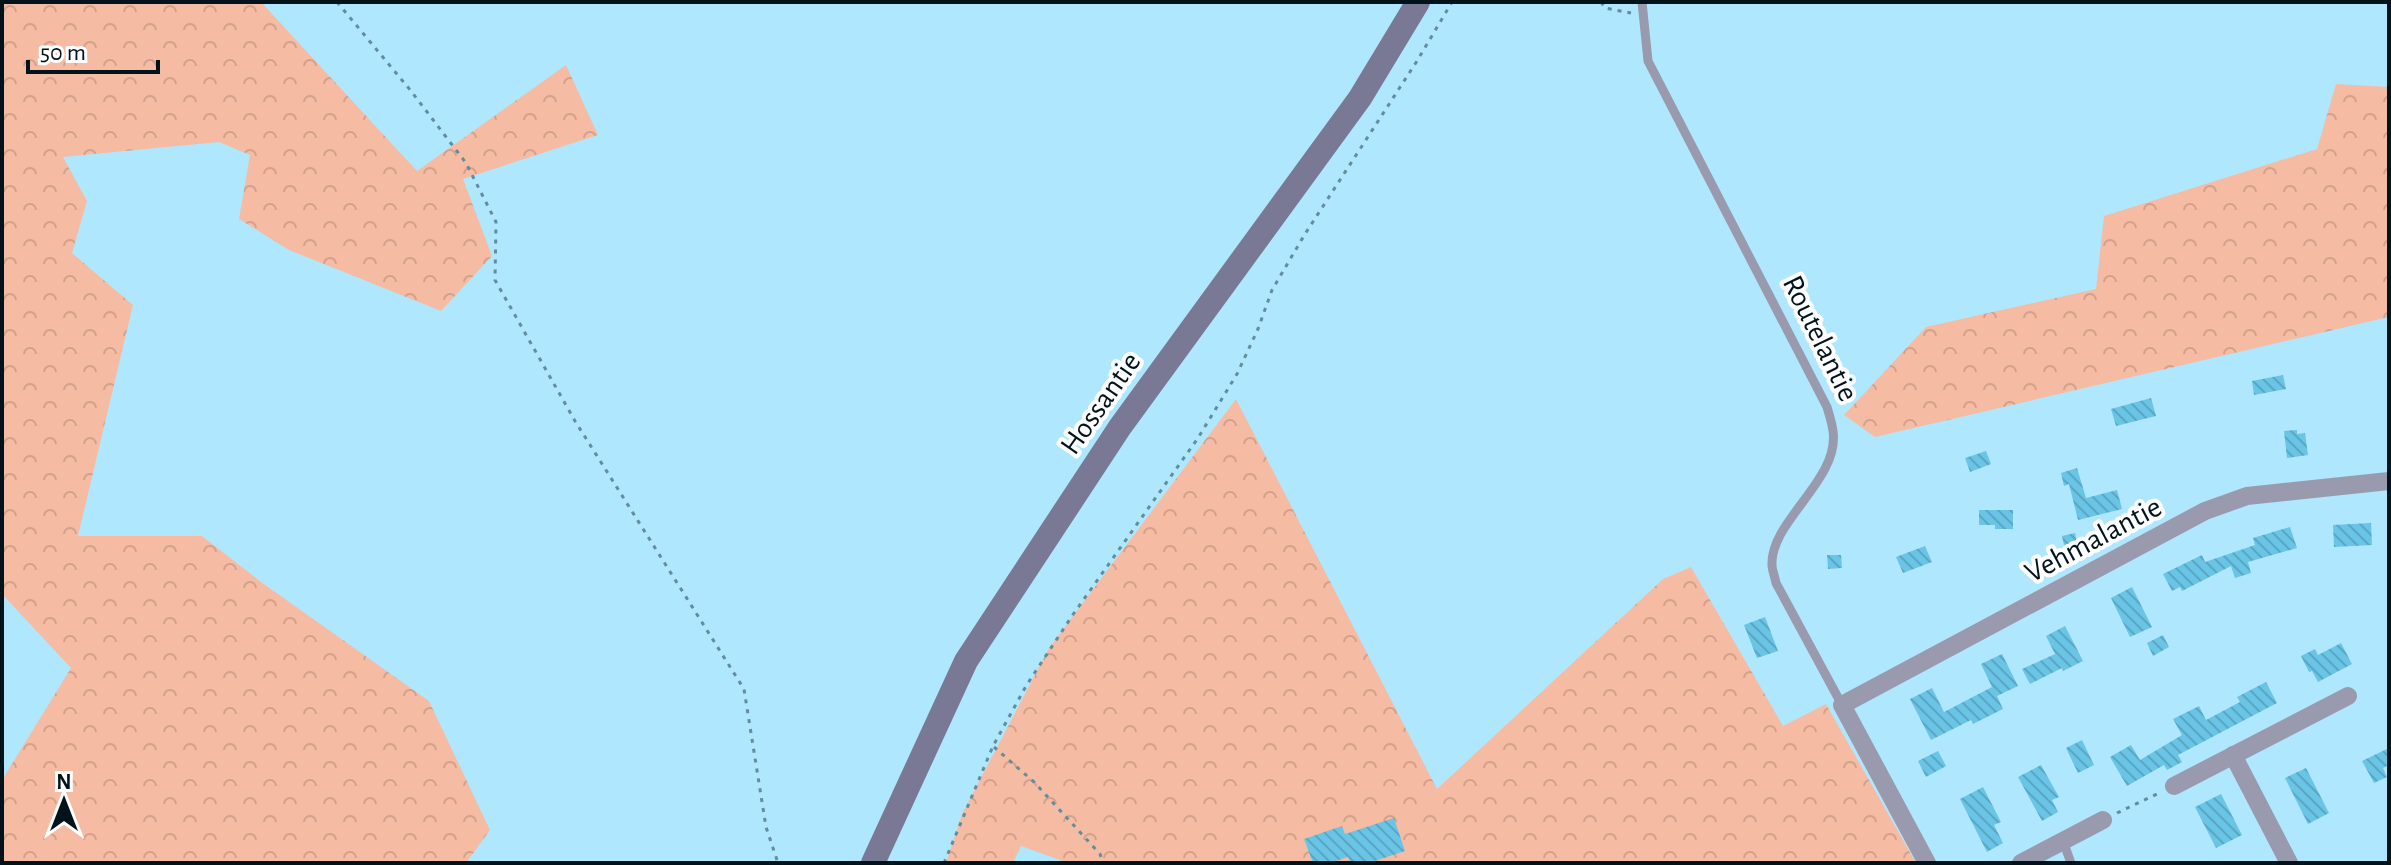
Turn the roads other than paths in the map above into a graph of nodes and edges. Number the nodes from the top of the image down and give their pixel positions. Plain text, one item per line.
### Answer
1 (1418, 2) edge
2 (1642, 2) edge
3 (2389, 481) edge
4 (2348, 696) dead end
5 (1842, 705) junction
6 (2233, 755) junction
7 (2174, 786) road end
8 (2103, 820) road end
9 (2063, 841) junction
10 (873, 863) edge
11 (1927, 863) edge
12 (2021, 863) edge
13 (2071, 863) edge
14 (2289, 863) edge

1 - 10 main road, Hossantie
2 - 5 lane, Routelantie
3 - 5 street, Vehmalantie
4 - 6 street
5 - 11 street, Routelantie
6 - 7 street
6 - 14 street
8 - 9 street
9 - 12 street
9 - 13 lane

